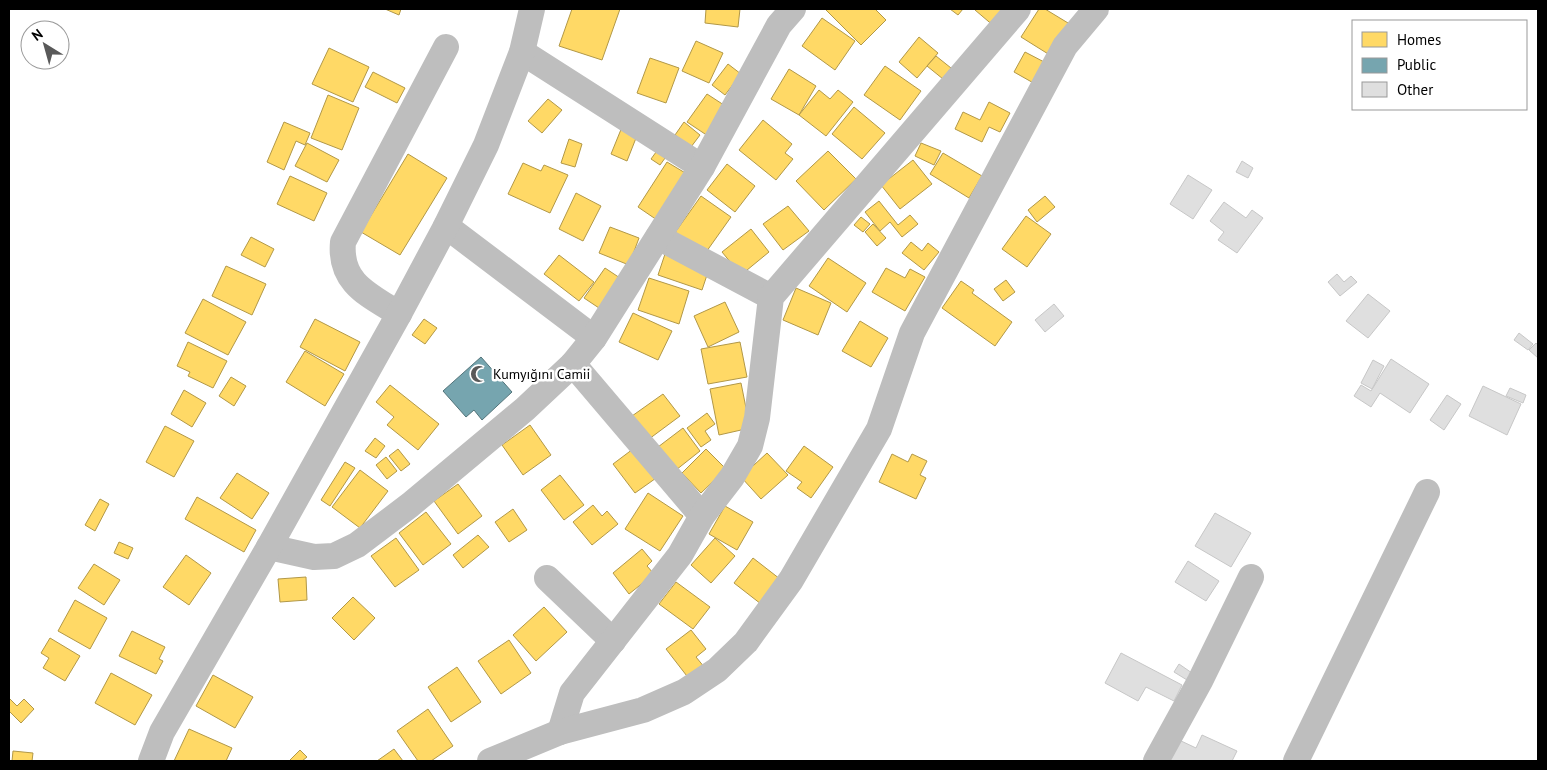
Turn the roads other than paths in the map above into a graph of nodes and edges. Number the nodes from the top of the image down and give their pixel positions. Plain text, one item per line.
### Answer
1 (532, 9) edge
2 (792, 9) edge
3 (1018, 9) edge
4 (1096, 9) edge
5 (446, 47) dead end
6 (522, 52) junction
7 (702, 167) junction
8 (446, 226) junction
9 (658, 237) junction
10 (771, 297) junction
11 (399, 314) junction
12 (594, 338) junction
13 (573, 364) junction
14 (1427, 492) dead end
15 (702, 516) junction
16 (269, 547) junction
17 (1251, 577) dead end
18 (547, 578) dead end
19 (613, 641) junction
20 (560, 732) junction
21 (151, 761) edge
22 (490, 761) edge
23 (1156, 761) edge
24 (1296, 761) edge

1 - 6 street
2 - 7 street
3 - 10 street
4 - 20 street
5 - 11 street
6 - 7 street
6 - 8 street
7 - 9 street
8 - 11 street
8 - 12 street
9 - 10 street
9 - 12 street
10 - 15 street
11 - 16 street
12 - 13 street
13 - 15 street
13 - 16 street
14 - 24 street
15 - 19 street
16 - 21 street
17 - 23 street
18 - 19 street
19 - 20 street
20 - 22 street

